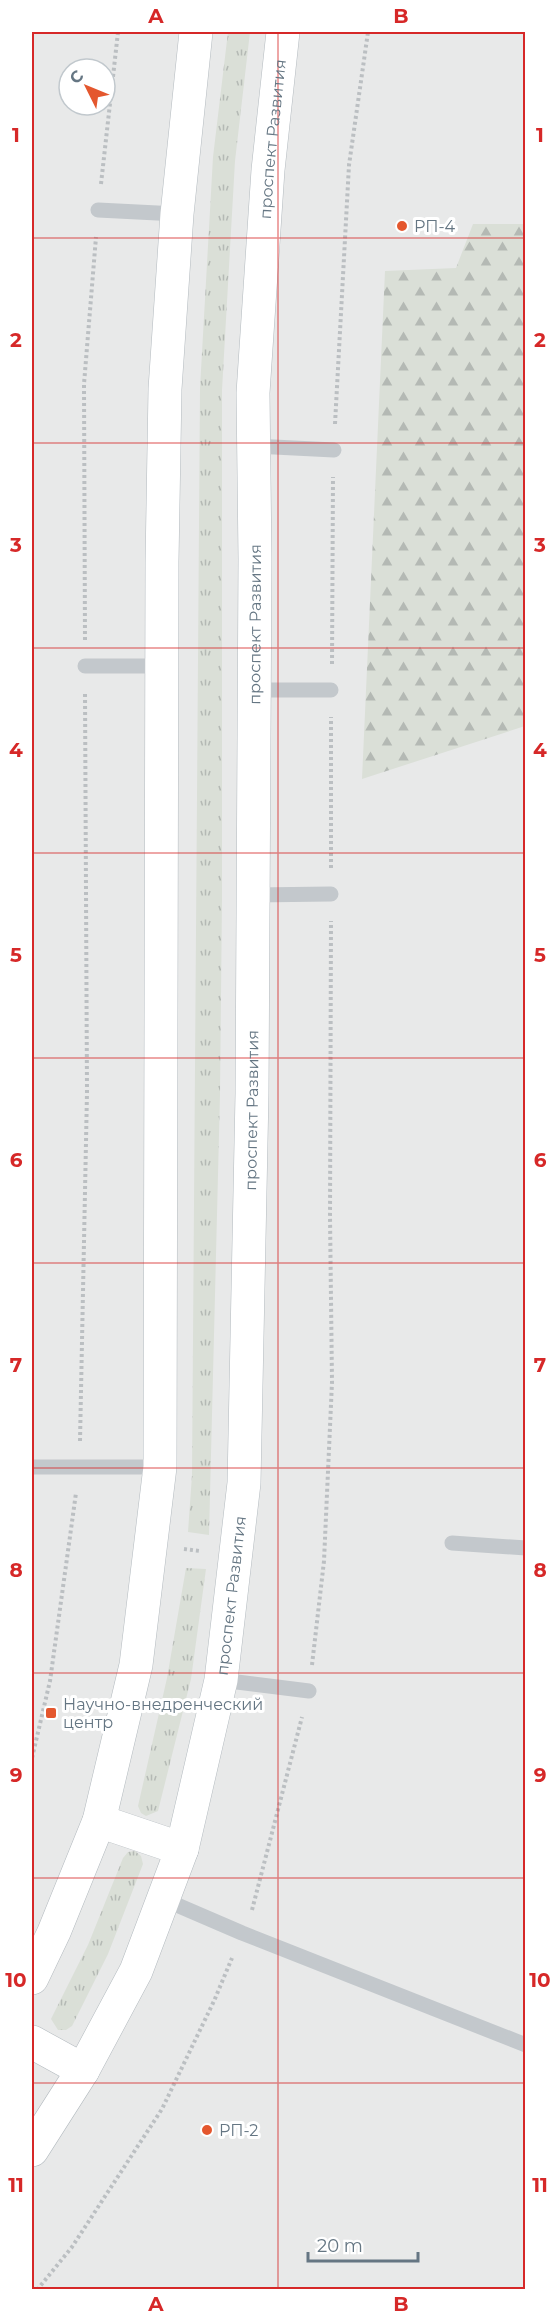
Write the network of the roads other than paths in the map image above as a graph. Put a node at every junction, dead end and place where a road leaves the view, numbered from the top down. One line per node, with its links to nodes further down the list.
1 (196, 32): 4 (street)
2 (283, 32): 5 (street, проспект Развития)
3 (98, 210): 4 (lane)
4 (177, 214): 8 (street)
5 (253, 446): 6 (lane); 9 (street, проспект Развития)
6 (334, 450)
7 (85, 666): 8 (lane)
8 (162, 666): 14 (street)
9 (254, 690): 10 (lane); 12 (street, проспект Развития)
10 (331, 690)
11 (331, 894): 12 (lane)
12 (253, 896): 17 (street, проспект Развития)
13 (32, 1467): 14 (lane)
14 (160, 1467): 19 (street)
15 (452, 1543): 16 (lane)
16 (525, 1548)
17 (222, 1680): 18 (lane); 20 (street, проспект Развития)
18 (309, 1691)
19 (99, 1821): 20 (street); 22 (street)
20 (182, 1849): 21 (street, проспект Развития)
21 (164, 1899): 24 (lane); 25 (street, проспект Развития)
22 (32, 1978)
23 (32, 2042): 25 (street)
24 (525, 2044)
25 (83, 2070): 26 (street, проспект Развития)
26 (32, 2150)

